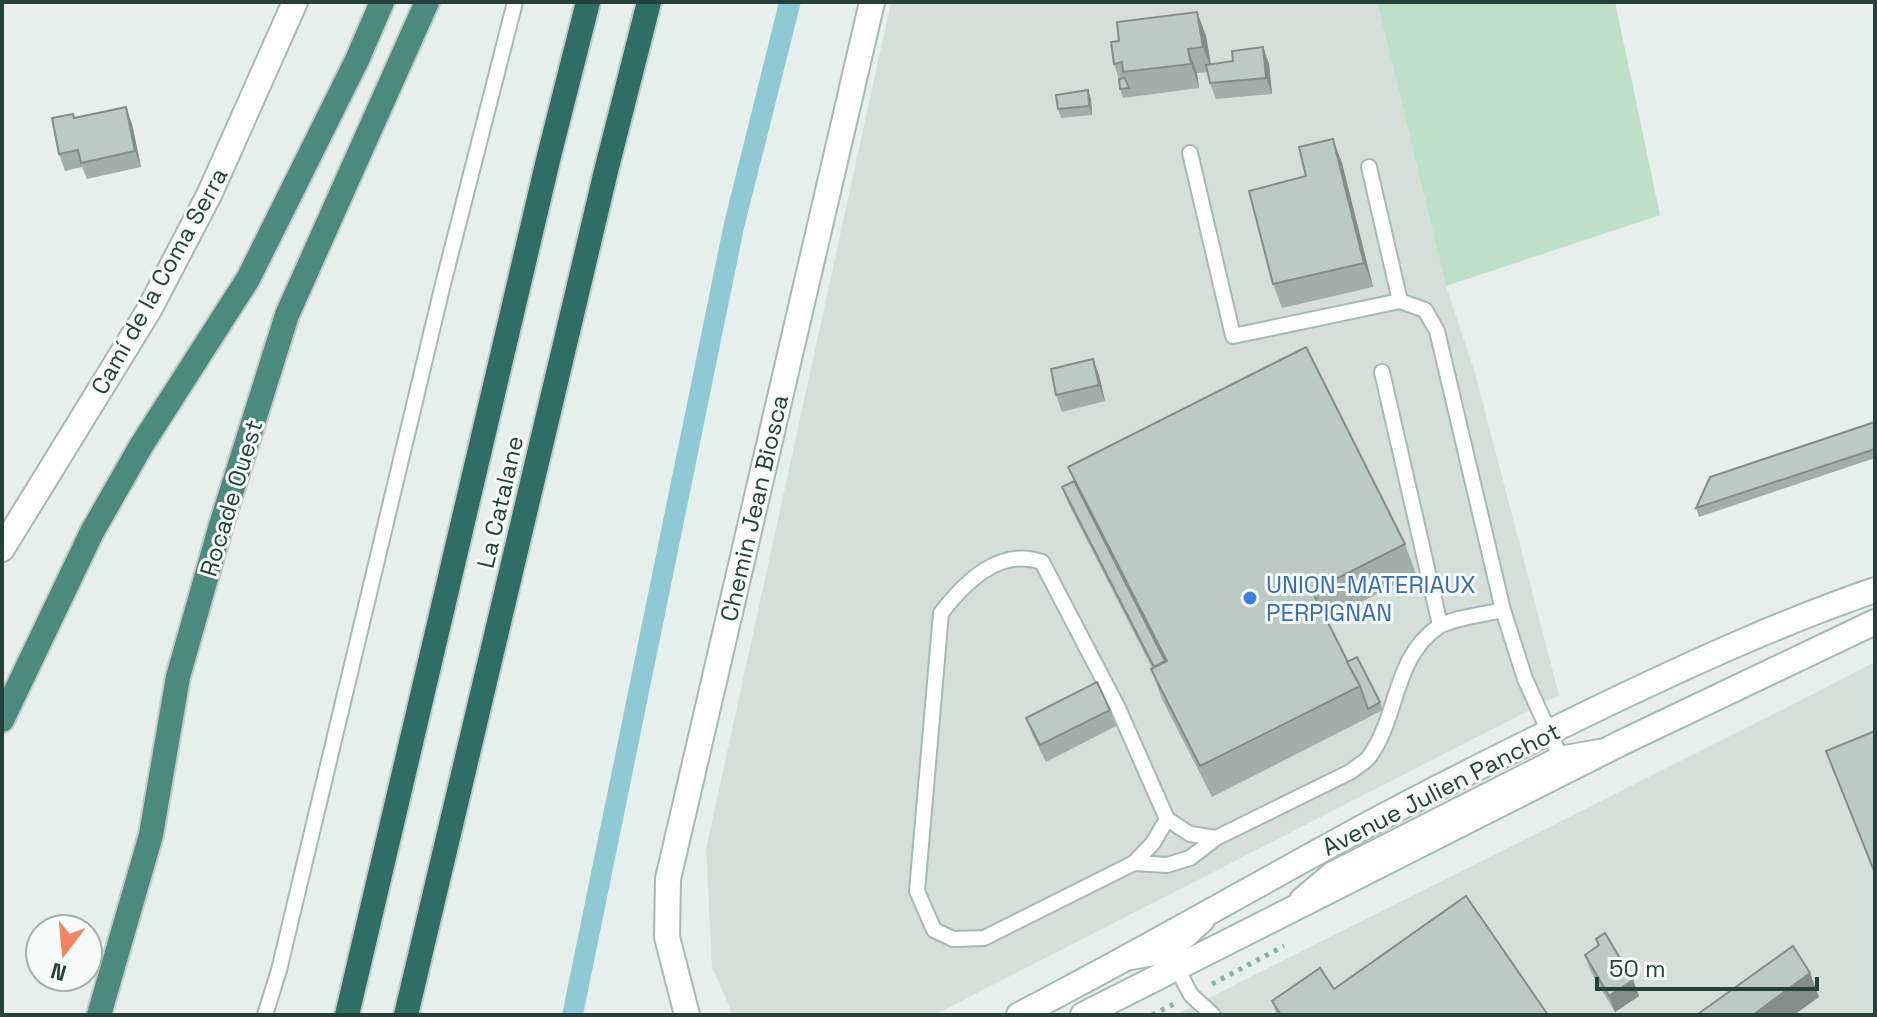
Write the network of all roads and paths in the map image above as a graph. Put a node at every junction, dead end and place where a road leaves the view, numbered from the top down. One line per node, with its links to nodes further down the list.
1 (295, 2): 12 (main road, Camí de la Coma Serra)
2 (382, 2): 17 (highway)
3 (427, 2): 27 (highway, Rocade Ouest)
4 (515, 2): 28 (lane)
5 (588, 2): 29 (highway, La Catalane)
6 (649, 2): 30 (highway, La Catalane)
7 (872, 2): 31 (main road, Chemin Jean Biosca)
8 (1190, 153): 10 (lane)
9 (1369, 167): 10 (lane)
10 (1400, 301): 14 (lane)
11 (1382, 372): 16 (lane)
12 (2, 549)
13 (1875, 590): 18 (main road, Avenue Julien Panchot)
14 (1503, 610): 16 (lane); 18 (lane)
15 (1875, 622): 19 (main road, Avenue Julien Panchot)
16 (1440, 625): 21 (lane)
17 (2, 720)
18 (1553, 743): 19 (lane); 23 (main road, Avenue Julien Panchot); 24 (lane)
19 (1621, 743): 24 (main road, Avenue Julien Panchot)
20 (1167, 819): 21 (lane); 22 (lane); 22 (lane)
21 (1216, 838): 22 (lane)
22 (1134, 863)
23 (1230, 902): 25 (lane); 26 (main road, Avenue Julien Panchot)
24 (1276, 916): 25 (main road, Avenue Julien Panchot)
25 (1173, 961): 26 (lane); 33 (main road, Avenue Julien Panchot); 34 (lane)
26 (1117, 965): 32 (main road, Avenue Julien Panchot)
27 (99, 1015)
28 (265, 1015)
29 (347, 1015)
30 (406, 1015)
31 (687, 1015)
32 (1019, 1015)
33 (1083, 1015)
34 (1213, 1015)

